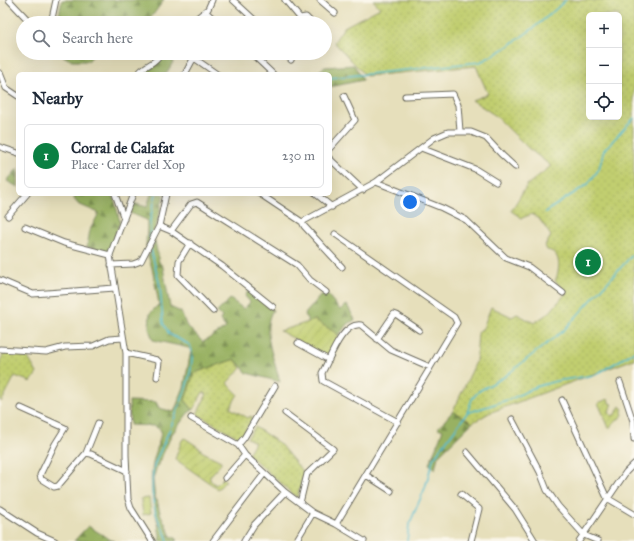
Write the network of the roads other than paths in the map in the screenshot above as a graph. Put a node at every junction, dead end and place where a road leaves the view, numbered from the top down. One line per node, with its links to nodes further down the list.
1 (9, 0): 9 (street)
2 (56, 0): 10 (street)
3 (212, 0): 7 (street)
4 (233, 0): 13 (street)
5 (285, 0): 14 (street)
6 (320, 0): 8 (street)
7 (205, 11): 11 (street); 12 (street)
8 (335, 13)
9 (24, 16)
10 (53, 16)
11 (199, 16)
12 (210, 16)
13 (250, 16)
14 (296, 16)
15 (157, 60): 19 (street)
16 (193, 60): 20 (street)
17 (197, 60): 21 (street)
18 (258, 60): 22 (street)
19 (140, 72)
20 (186, 72)
21 (213, 72)
22 (271, 72)
23 (0, 73): 24 (street)
24 (16, 95)
25 (344, 96): 28 (street)
26 (405, 96): 27 (street)
27 (460, 131): 29 (street); 33 (street)
28 (332, 146)
29 (421, 148): 34 (street); 35 (street)
30 (1, 149): 31 (street)
31 (16, 153)
32 (332, 161): 36 (street)
33 (515, 167)
34 (376, 182): 36 (street); 58 (street)
35 (496, 182)
36 (363, 190): 43 (street)
37 (25, 196): 44 (street)
38 (116, 196): 45 (street)
39 (132, 196): 45 (street)
40 (166, 196): 47 (street)
41 (263, 196): 46 (street)
42 (318, 196): 43 (street)
43 (332, 207): 46 (street)
44 (8, 216)
45 (124, 219): 52 (street)
46 (302, 222): 54 (street)
47 (159, 226): 49 (street); 53 (street)
48 (25, 227): 52 (street)
49 (170, 230): 51 (street); 57 (street)
50 (335, 234): 68 (street)
51 (190, 243): 59 (street); 60 (street)
52 (110, 255): 53 (street)
53 (111, 265): 56 (street)
54 (342, 267)
55 (0, 280): 56 (street)
56 (115, 288): 62 (street)
57 (326, 292)
58 (563, 293)
59 (273, 307)
60 (213, 311)
61 (419, 330): 63 (street)
62 (123, 338): 65 (street); 66 (street)
63 (377, 339): 67 (street); 68 (street)
64 (298, 343): 67 (street)
65 (0, 349)
66 (126, 353): 69 (street); 86 (street)
67 (329, 360): 77 (street)
68 (430, 367): 77 (street)
69 (157, 377)
70 (620, 382): 79 (street)
71 (275, 386): 80 (street)
72 (562, 400): 94 (street)
73 (21, 408): 82 (street)
74 (285, 413): 95 (street)
75 (191, 418): 80 (street)
76 (512, 420): 100 (street)
77 (398, 422): 89 (street)
78 (98, 423): 82 (street)
79 (634, 439)
80 (238, 445): 83 (street)
81 (467, 452): 110 (street)
82 (86, 453): 86 (street)
83 (245, 455): 88 (street); 90 (street)
84 (634, 463): 85 (street)
85 (628, 469): 87 (street); 94 (street)
86 (127, 471): 104 (street)
87 (634, 472)
88 (264, 474): 92 (street); 105 (street)
89 (366, 474): 91 (street); 99 (street)
90 (225, 478)
91 (391, 491)
92 (285, 492): 95 (street); 106 (street)
93 (461, 494): 109 (street)
94 (608, 500): 98 (street); 100 (street)
95 (300, 503): 97 (street)
96 (0, 509): 101 (street)
97 (313, 513): 99 (street); 107 (street)
98 (634, 514)
99 (336, 524): 108 (street)
100 (584, 535): 111 (street); 112 (street)
101 (45, 536): 102 (street); 103 (street)
102 (41, 541)
103 (55, 541)
104 (152, 541)
105 (213, 541)
106 (244, 541)
107 (296, 541)
108 (364, 541)
109 (471, 541)
110 (534, 541)
111 (579, 541)
112 (598, 541)

